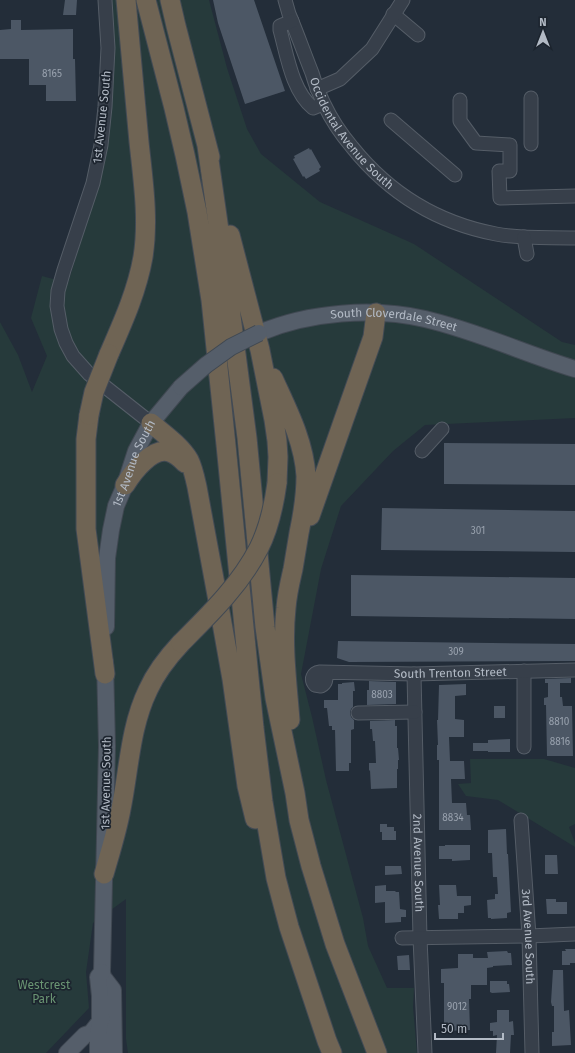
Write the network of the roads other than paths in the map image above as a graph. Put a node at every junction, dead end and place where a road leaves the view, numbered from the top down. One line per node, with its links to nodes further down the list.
1 (105, 0): 26 (street, 1st Avenue South)
2 (126, 0): 35 (highway, bridge)
3 (146, 0): 43 (highway)
4 (170, 0): 16 (highway)
5 (285, 0): 8 (street, Occidental Avenue South)
6 (403, 0): 7 (street)
7 (393, 14): 9 (street); 10 (street)
8 (292, 21): 10 (street, Occidental Avenue South); 13 (street)
9 (418, 35)
10 (318, 89): 13 (street, Occidental Avenue South)
11 (531, 98): 15 (street)
12 (460, 100): 18 (street)
13 (323, 104): 19 (street, Occidental Avenue South)
14 (391, 120): 17 (street)
15 (531, 144)
16 (207, 146): 23 (highway); 40 (highway)
17 (455, 175)
18 (575, 196)
19 (524, 237): 20 (street, Occidental Avenue South); 21 (street)
20 (575, 238)
21 (527, 254)
22 (376, 313): 23 (main road, South Cloverdale Street); 24 (main road, South Cloverdale Street); 31 (highway)
23 (260, 342): 24 (main road, South Cloverdale Street); 26 (main road, South Cloverdale Street, bridge); 31 (highway); 42 (highway, bridge)
24 (527, 353): 25 (main road, South Cloverdale Street)
25 (575, 369)
26 (151, 423): 29 (highway); 30 (main road, 1st Avenue South)
27 (442, 429): 28 (street)
28 (422, 451)
29 (192, 470): 30 (highway); 43 (highway)
30 (125, 485): 35 (main road, 1st Avenue South)
31 (293, 567): 40 (highway)
32 (575, 670): 33 (street, South Trenton Street)
33 (524, 671): 36 (street, South Trenton Street); 39 (street)
34 (326, 673): 36 (street, South Trenton Street)
35 (105, 674): 42 (main road, 1st Avenue South)
36 (414, 674): 37 (street, 2nd Avenue South)
37 (415, 712): 38 (street); 47 (street, 2nd Avenue South)
38 (358, 713)
39 (524, 747)
40 (296, 793): 56 (highway)
41 (521, 820): 45 (street, 3rd Avenue South)
42 (104, 874): 48 (main road, 1st Avenue South)
43 (276, 878): 55 (highway)
44 (575, 934): 45 (street)
45 (529, 936): 47 (street); 58 (street, 3rd Avenue South)
46 (402, 938): 47 (street)
47 (420, 938): 57 (street, 2nd Avenue South)
48 (100, 977): 49 (main road); 50 (main road); 50 (main road)
49 (113, 990): 50 (main road); 54 (main road)
50 (93, 1031): 51 (main road); 52 (main road); 53 (main road)
51 (67, 1053)
52 (98, 1053)
53 (106, 1053)
54 (114, 1053)
55 (332, 1053)
56 (377, 1053)
57 (425, 1053)
58 (532, 1053)

